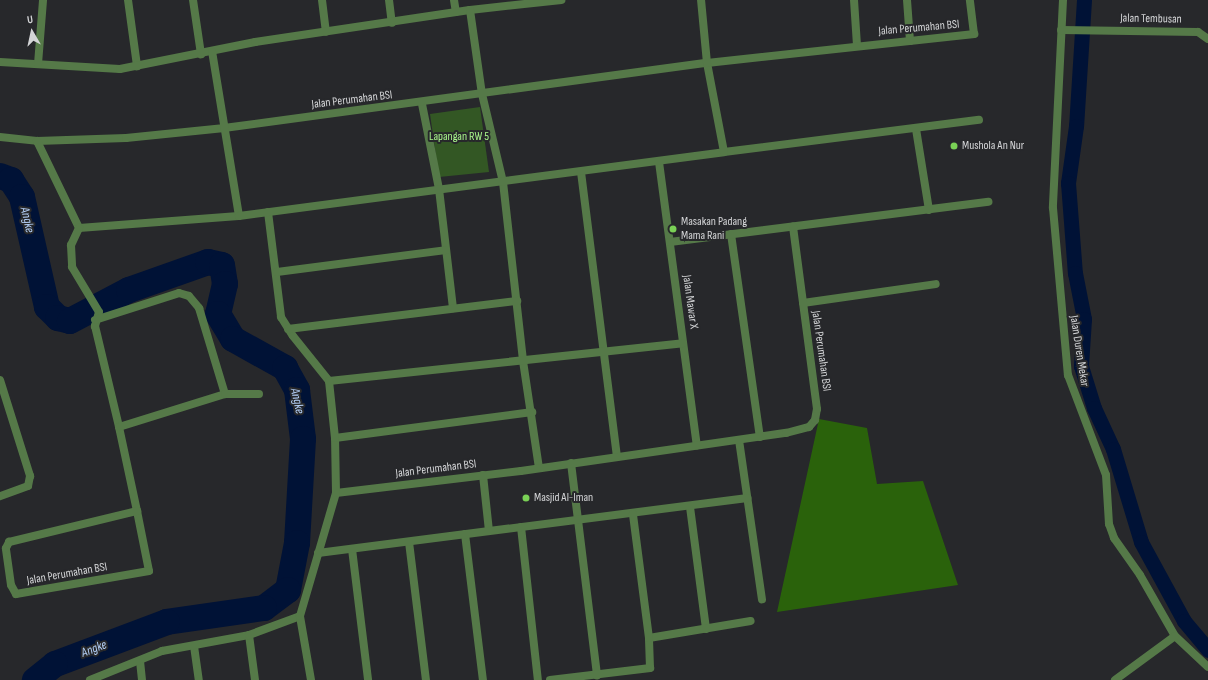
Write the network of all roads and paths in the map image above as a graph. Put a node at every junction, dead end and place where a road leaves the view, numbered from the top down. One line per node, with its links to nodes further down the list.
1 (43, 0): 26 (street)
2 (128, 0): 27 (street)
3 (193, 0): 23 (street)
4 (322, 0): 18 (street)
5 (389, 0): 16 (street)
6 (454, 0): 15 (street)
7 (562, 0): 13 (street)
8 (701, 0): 25 (street)
9 (854, 0): 21 (street)
10 (907, 0): 20 (street)
11 (970, 0): 20 (street, Jalan Perumahan BSI)
12 (1063, 0): 17 (street, Jalan Duren Mekar)
13 (523, 2): 14 (street)
14 (470, 10): 15 (street); 28 (street)
15 (456, 12): 16 (street)
16 (392, 23): 18 (street)
17 (1061, 30): 19 (street, Jalan Tembusan); 91 (street, Jalan Duren Mekar)
18 (326, 32): 22 (street)
19 (1208, 39)
20 (910, 41): 21 (street, Jalan Perumahan BSI)
21 (857, 45): 25 (street, Jalan Perumahan BSI)
22 (212, 52): 23 (street); 31 (street)
23 (201, 54): 27 (street)
24 (0, 62): 26 (street)
25 (707, 63): 28 (street, Jalan Perumahan BSI); 35 (street)
26 (38, 64): 27 (street)
27 (137, 66)
28 (482, 94): 29 (street, Jalan Perumahan BSI); 38 (street)
29 (422, 104): 31 (street, Jalan Perumahan BSI); 39 (street)
30 (979, 120): 32 (street)
31 (224, 128): 34 (street, Jalan Perumahan BSI); 43 (street)
32 (916, 129): 35 (street); 41 (street)
33 (0, 137): 34 (street, Jalan Perumahan BSI)
34 (37, 140): 45 (street)
35 (724, 152): 36 (street)
36 (659, 162): 37 (street); 47 (street, Jalan Mawar X)
37 (581, 172): 38 (street); 57 (street)
38 (503, 182): 39 (street); 51 (street)
39 (439, 189): 42 (street); 48 (street)
40 (988, 202): 41 (street)
41 (929, 210): 44 (street)
42 (268, 212): 43 (street); 49 (street)
43 (239, 216): 45 (street)
44 (793, 227): 46 (street); 52 (street, Jalan Perumahan BSI)
45 (79, 228): 54 (street)
46 (732, 234): 47 (street); 65 (street)
47 (670, 242): 56 (street, Jalan Mawar X)
48 (446, 250): 49 (street); 53 (street)
49 (277, 272): 55 (street)
50 (936, 284): 52 (street)
51 (517, 301): 53 (street); 58 (street)
52 (803, 303): 65 (street, Jalan Perumahan BSI)
53 (453, 308): 55 (street)
54 (94, 320): 61 (street); 64 (street, Jalan Perumahan BSI)
55 (288, 329): 60 (street)
56 (683, 343): 57 (street); 68 (street, Jalan Mawar X)
57 (605, 353): 58 (street); 69 (street)
58 (523, 361): 60 (street); 63 (street)
59 (0, 380): 74 (street)
60 (329, 381): 66 (street)
61 (225, 394): 62 (street); 64 (street)
62 (259, 394)
63 (532, 412): 66 (street); 71 (street)
64 (119, 427): 77 (street, Jalan Perumahan BSI)
65 (760, 437): 67 (street, Jalan Perumahan BSI)
66 (335, 438): 73 (street)
67 (739, 440): 68 (street, Jalan Perumahan BSI); 75 (street)
68 (697, 445): 69 (street, Jalan Perumahan BSI)
69 (617, 456): 70 (street, Jalan Perumahan BSI)
70 (571, 463): 71 (street, Jalan Perumahan BSI); 79 (street)
71 (539, 468): 72 (street, Jalan Perumahan BSI)
72 (483, 475): 73 (street, Jalan Perumahan BSI); 81 (street)
73 (336, 493): 85 (street)
74 (0, 496)
75 (747, 498): 76 (street); 86 (street)
76 (690, 507): 78 (street); 89 (street)
77 (137, 510): 77 (street, Jalan Perumahan BSI)
78 (633, 514): 79 (street); 92 (street)
79 (577, 521): 80 (street); 96 (street)
80 (521, 527): 81 (street); 105 (street)
81 (490, 531): 82 (street)
82 (465, 534): 83 (street); 104 (street)
83 (409, 542): 84 (street); 103 (street)
84 (352, 548): 85 (street); 102 (street)
85 (318, 552): 87 (street)
86 (762, 599)
87 (300, 616): 90 (street); 101 (street)
88 (751, 621): 89 (street)
89 (706, 629): 92 (street)
90 (249, 634): 93 (street); 100 (street)
91 (1175, 636): 95 (street, Jalan Duren Mekar); 107 (street)
92 (649, 638): 96 (street)
93 (194, 646): 94 (street); 99 (street)
94 (140, 661): 97 (street); 98 (street)
95 (1208, 666)
96 (597, 675): 106 (street)
97 (90, 680)
98 (142, 680)
99 (199, 680)
100 (255, 680)
101 (312, 680)
102 (368, 680)
103 (426, 680)
104 (483, 680)
105 (538, 680)
106 (550, 680)
107 (1115, 680)

